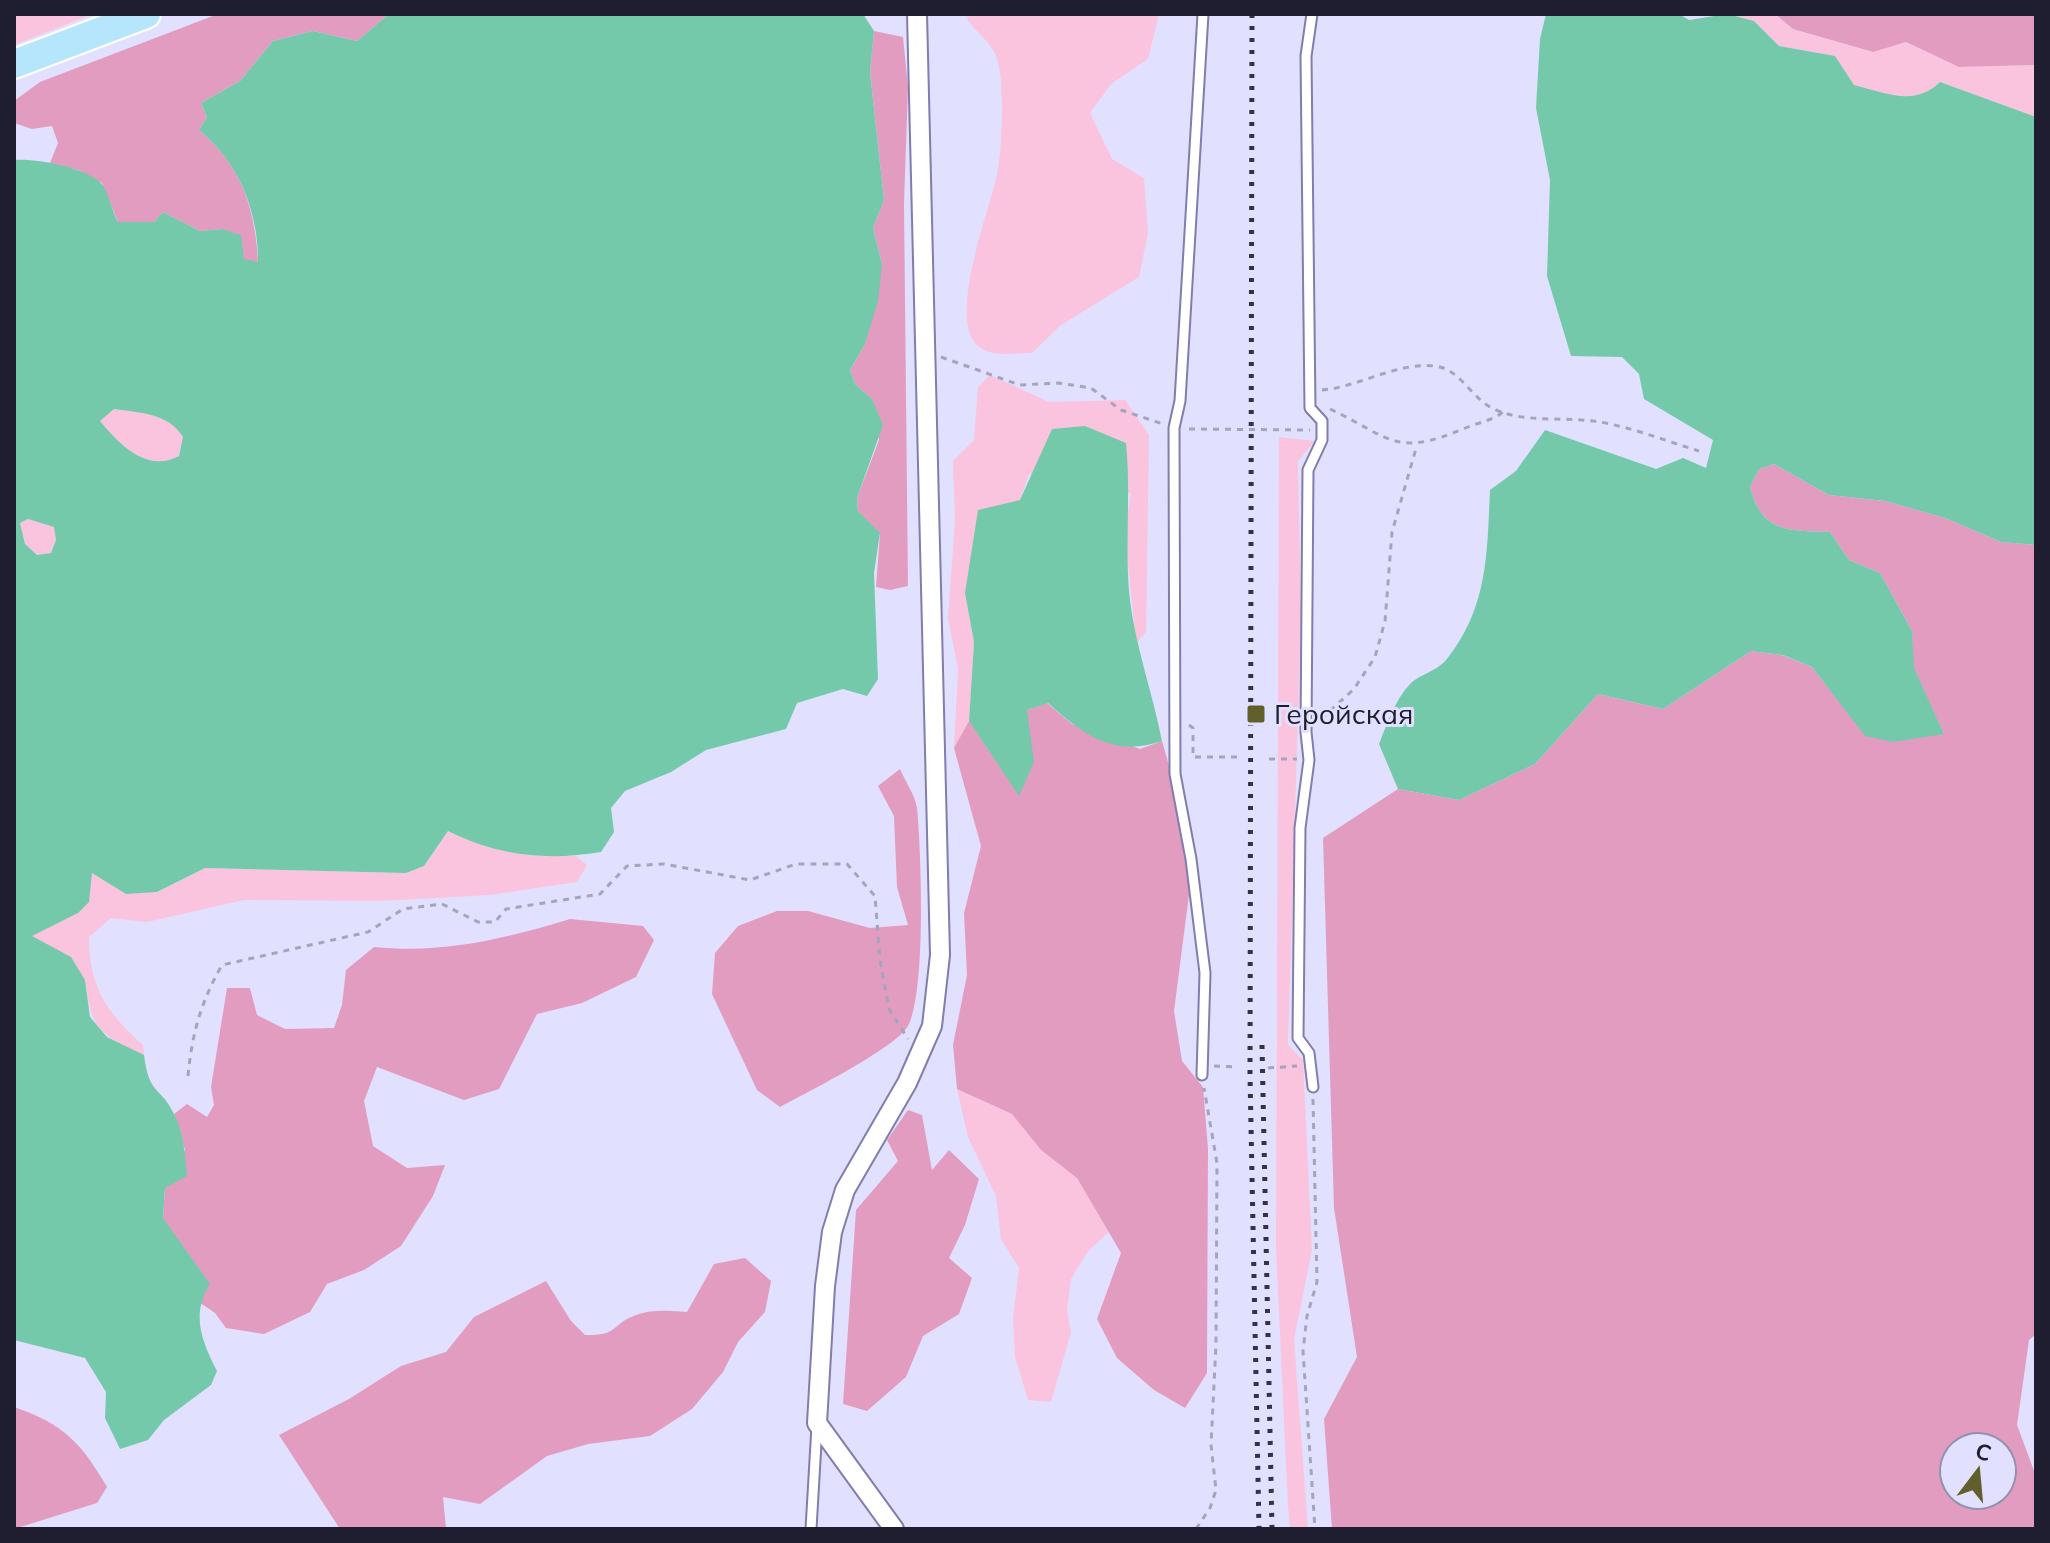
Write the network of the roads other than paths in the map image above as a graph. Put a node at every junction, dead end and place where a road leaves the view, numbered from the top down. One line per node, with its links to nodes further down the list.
1 (146, 14): 5 (main road)
2 (917, 14): 8 (street)
3 (1203, 14): 6 (lane)
4 (1312, 14): 7 (lane)
5 (14, 64)
6 (1202, 1075)
7 (1313, 1087)
8 (817, 1423): 9 (lane); 10 (street)
9 (811, 1529)
10 (894, 1529)

